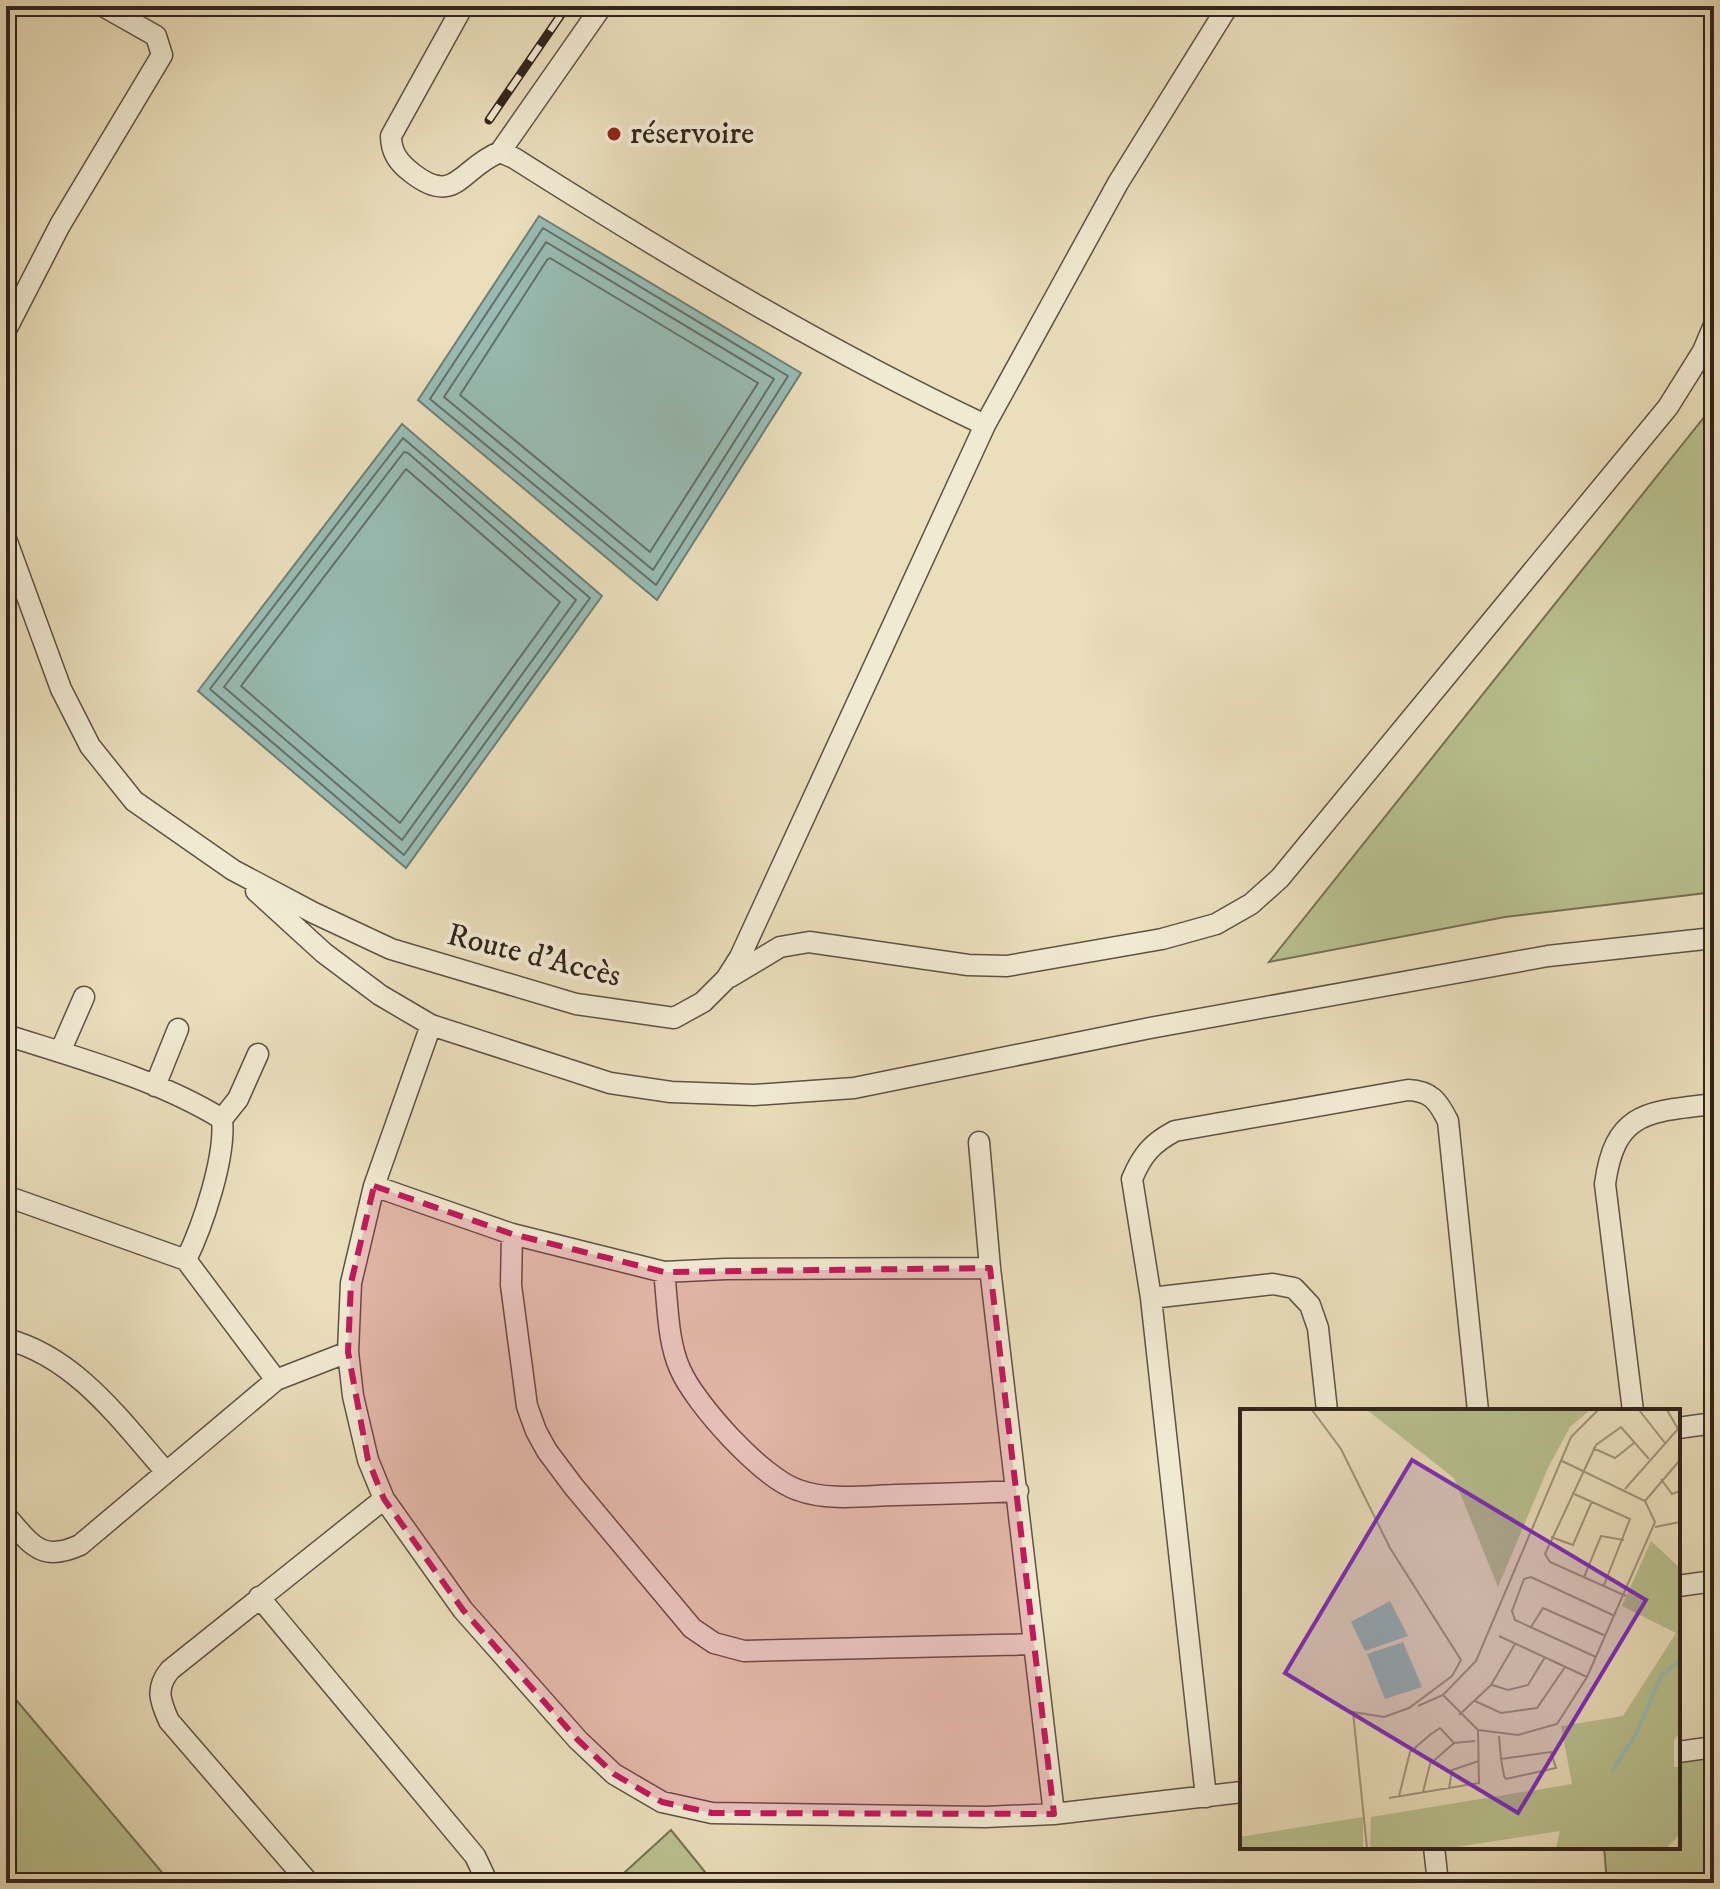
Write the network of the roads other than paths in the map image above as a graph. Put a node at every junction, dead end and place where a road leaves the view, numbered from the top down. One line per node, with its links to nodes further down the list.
1 (103, 6): 7 (street)
2 (463, 6): 5 (street)
3 (602, 6): 5 (street)
4 (1228, 6): 8 (street, Route d'Accès)
5 (500, 152): 8 (street)
6 (1714, 325): 12 (street)
7 (6, 330)
8 (985, 425): 12 (street, Route d'Accès)
9 (7, 546): 10 (street, Route d'Accès)
10 (233, 870): 12 (street, Route d'Accès); 14 (street)
11 (1714, 938): 14 (street)
12 (726, 979)
13 (84, 997): 17 (street)
14 (431, 1025): 23 (street)
15 (178, 1029): 19 (street)
16 (6, 1035): 17 (street)
17 (60, 1052): 19 (street)
18 (258, 1054): 21 (street)
19 (155, 1086): 21 (street)
20 (1714, 1104): 35 (street)
21 (222, 1119): 26 (street)
22 (979, 1142): 27 (street)
23 (374, 1186): 25 (street); 31 (street)
24 (6, 1196): 26 (street)
25 (512, 1234): 28 (street); 45 (street)
26 (186, 1260): 32 (street)
27 (990, 1268): 28 (street); 39 (street)
28 (664, 1272): 39 (street)
29 (1151, 1298): 33 (street); 34 (street); 49 (street)
30 (6, 1339): 38 (street)
31 (348, 1352): 32 (street); 40 (street)
32 (276, 1380): 38 (street)
33 (1327, 1409)
34 (1478, 1409)
35 (1633, 1409)
36 (1714, 1423): 37 (street)
37 (1680, 1428)
38 (166, 1472): 41 (street)
39 (1018, 1491): 45 (street)
40 (384, 1499): 44 (street); 50 (street)
41 (6, 1516)
42 (1714, 1581): 43 (street)
43 (1680, 1586)
44 (259, 1597): 52 (street); 53 (street)
45 (1034, 1644): 50 (street)
46 (1714, 1747): 47 (street)
47 (1680, 1752)
48 (1240, 1792): 49 (street)
49 (1206, 1797): 50 (street)
50 (1054, 1814)
51 (1434, 1849): 54 (street)
52 (309, 1883)
53 (480, 1883)
54 (1438, 1883)

